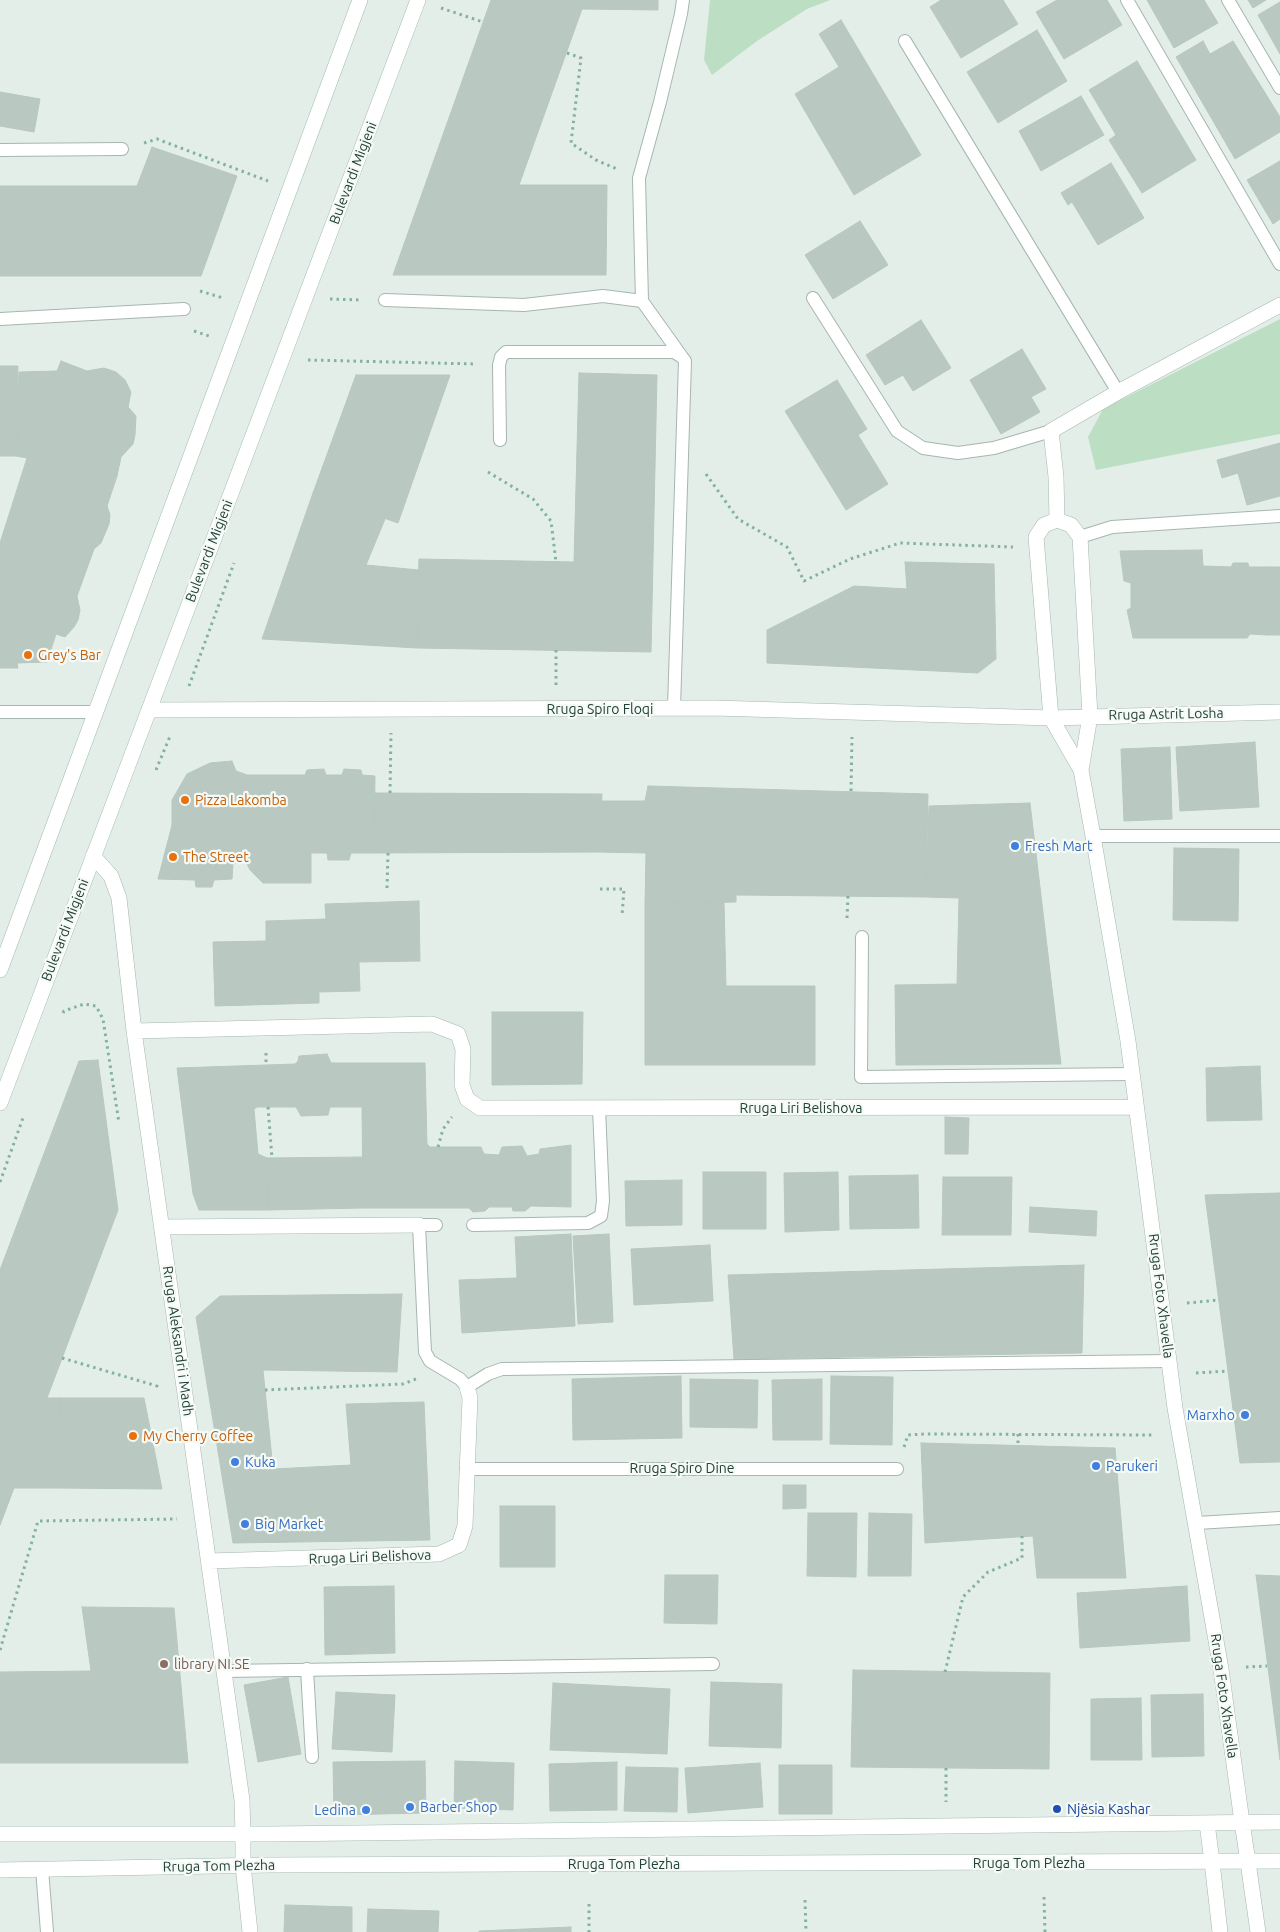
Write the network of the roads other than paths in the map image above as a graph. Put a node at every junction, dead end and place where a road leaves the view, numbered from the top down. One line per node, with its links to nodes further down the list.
1 (360, 0): 27 (street)
2 (418, 0): 25 (street, Bulevardi Migjeni)
3 (683, 0): 13 (lane)
4 (1128, 0): 10 (lane)
5 (1228, 0): 7 (lane)
6 (905, 41): 18 (lane)
7 (1280, 88)
8 (122, 149): 9 (lane)
9 (0, 150)
10 (1280, 264)
11 (813, 298): 19 (lane)
12 (385, 300): 13 (lane)
13 (642, 301): 17 (lane)
14 (1280, 305): 18 (street)
15 (184, 309): 16 (lane)
16 (0, 319)
17 (682, 357): 20 (lane); 24 (lane)
18 (1118, 392): 19 (street)
19 (1051, 431): 22 (street)
20 (500, 440)
21 (1280, 516): 23 (lane)
22 (1058, 520): 23 (street); 30 (street)
23 (1080, 537): 29 (street)
24 (674, 708): 25 (street, Rruga Spiro Floqi); 30 (street, Rruga Spiro Floqi)
25 (149, 710): 34 (street, Bulevardi Migjeni)
26 (0, 712): 27 (lane)
27 (96, 712): 36 (street)
28 (1280, 712): 29 (street, Rruga Astrit Losha)
29 (1090, 716): 30 (street, Rruga Astrit Losha); 31 (street)
30 (1051, 718): 31 (street)
31 (1080, 770): 32 (street, Rruga Foto Xhavella)
32 (1093, 836): 33 (lane); 38 (street, Rruga Foto Xhavella)
33 (1280, 836)
34 (93, 856): 37 (street, Rruga Aleksandri i Madh); 39 (street, Bulevardi Migjeni)
35 (862, 938): 38 (lane)
36 (0, 970)
37 (134, 1031): 41 (street, Rruga Liri Belishova); 45 (street, Rruga Aleksandri i Madh)
38 (1132, 1074): 40 (street, Rruga Foto Xhavella)
39 (0, 1103)
40 (1136, 1106): 41 (street, Rruga Liri Belishova); 46 (street, Rruga Foto Xhavella)
41 (599, 1108): 42 (lane)
42 (473, 1224)
43 (419, 1225): 44 (lane); 45 (street); 47 (lane)
44 (436, 1225)
45 (162, 1227): 52 (street, Rruga Aleksandri i Madh)
46 (1169, 1361): 47 (lane); 51 (street, Rruga Foto Xhavella)
47 (467, 1386): 48 (street, Rruga Liri Belishova)
48 (466, 1469): 49 (lane, Rruga Spiro Dine); 52 (street, Rruga Liri Belishova)
49 (897, 1469)
50 (1280, 1518): 51 (lane)
51 (1197, 1523): 57 (street, Rruga Foto Xhavella)
52 (209, 1562): 55 (street, Rruga Aleksandri i Madh)
53 (713, 1664): 54 (lane)
54 (307, 1669): 55 (lane); 56 (lane)
55 (224, 1670): 61 (street, Rruga Aleksandri i Madh)
56 (312, 1757)
57 (1242, 1822): 58 (street); 59 (street); 64 (street, Rruga Foto Xhavella)
58 (1280, 1822)
59 (1207, 1823): 61 (street); 63 (street)
60 (0, 1834): 61 (street)
61 (243, 1834): 65 (street, Rruga Aleksandri i Madh)
62 (1280, 1861): 64 (street, Rruga Tom Plezha)
63 (1212, 1862): 64 (street, Rruga Tom Plezha); 65 (street, Rruga Tom Plezha); 70 (street)
64 (1248, 1862): 71 (street, Rruga Foto Xhavella)
65 (243, 1865): 66 (street, Rruga Tom Plezha); 69 (street)
66 (42, 1869): 67 (street, Rruga Tom Plezha); 68 (lane)
67 (0, 1870)
68 (47, 1932)
69 (250, 1932)
70 (1220, 1932)
71 (1258, 1932)

